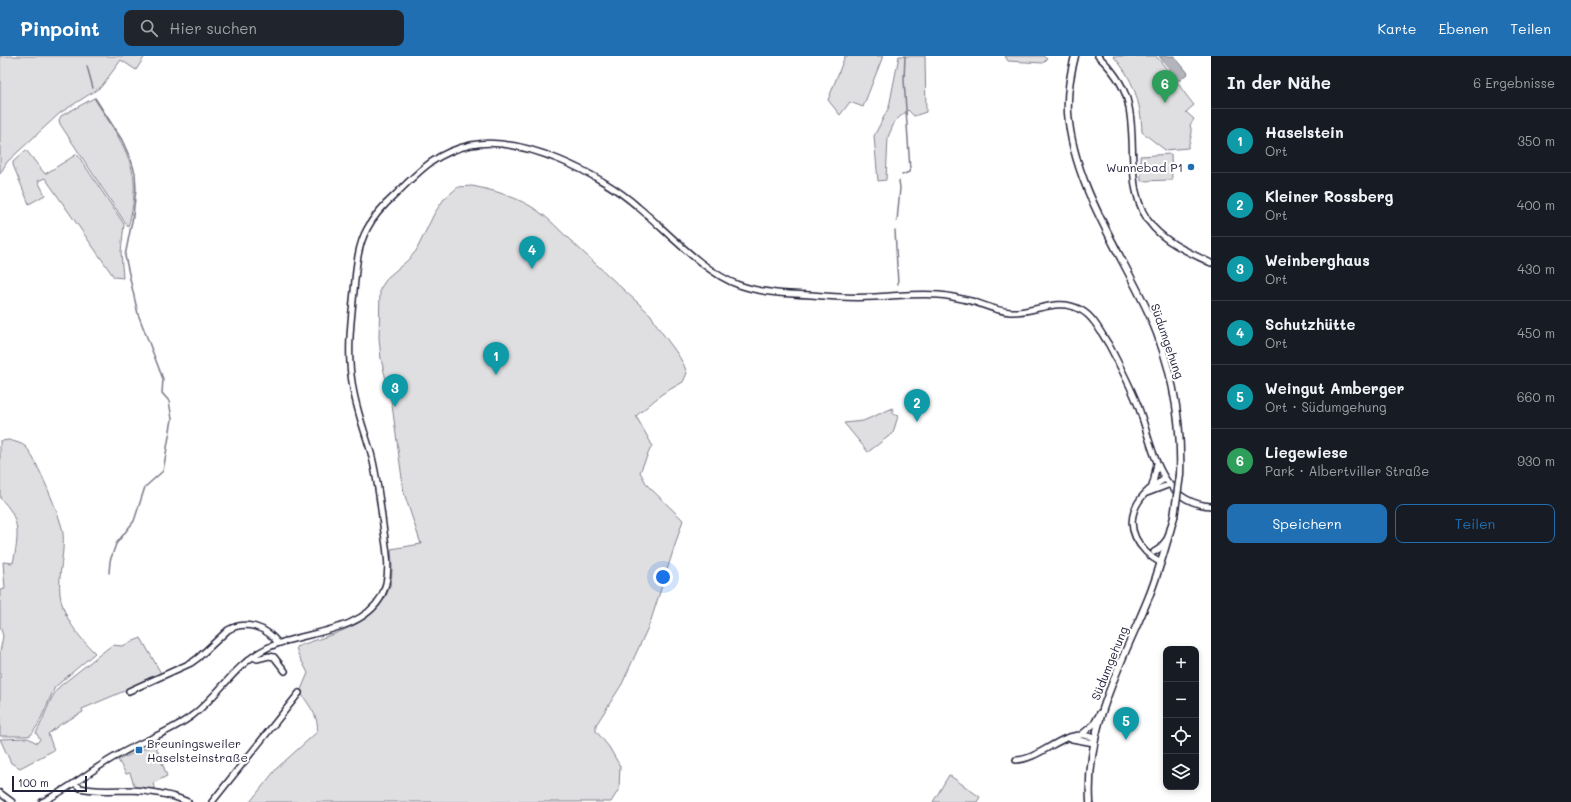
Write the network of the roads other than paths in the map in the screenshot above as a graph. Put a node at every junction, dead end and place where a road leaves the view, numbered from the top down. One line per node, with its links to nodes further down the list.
1 (1074, 56): 10 (main road, Südumgehung, bridge)
2 (1098, 56): 3 (street)
3 (1211, 264)
4 (1157, 462): 5 (street); 7 (street); 15 (street)
5 (1165, 479): 6 (street); 7 (street)
6 (1168, 485): 8 (street); 9 (street)
7 (1152, 486): 8 (street)
8 (1147, 493): 11 (street)
9 (1211, 506)
10 (1168, 539): 12 (street); 13 (main road, Südumgehung)
11 (1146, 552): 12 (street); 14 (street)
12 (1154, 552): 13 (street)
13 (1164, 556): 14 (main road, Südumgehung)
14 (1161, 563): 20 (main road, Südumgehung)
15 (278, 643): 16 (street); 18 (street)
16 (252, 657): 17 (street); 25 (street)
17 (285, 671)
18 (129, 691)
19 (299, 693): 30 (street)
20 (1102, 711): 21 (street); 23 (main road, Südumgehung)
21 (1081, 735): 22 (street); 23 (street)
22 (1069, 738): 23 (street); 24 (street)
23 (1095, 740): 31 (main road, Südumgehung)
24 (1016, 760)
25 (75, 783): 28 (street); 29 (street)
26 (0, 793): 27 (street)
27 (12, 802)
28 (42, 802)
29 (188, 802)
30 (212, 802)
31 (1090, 802)

